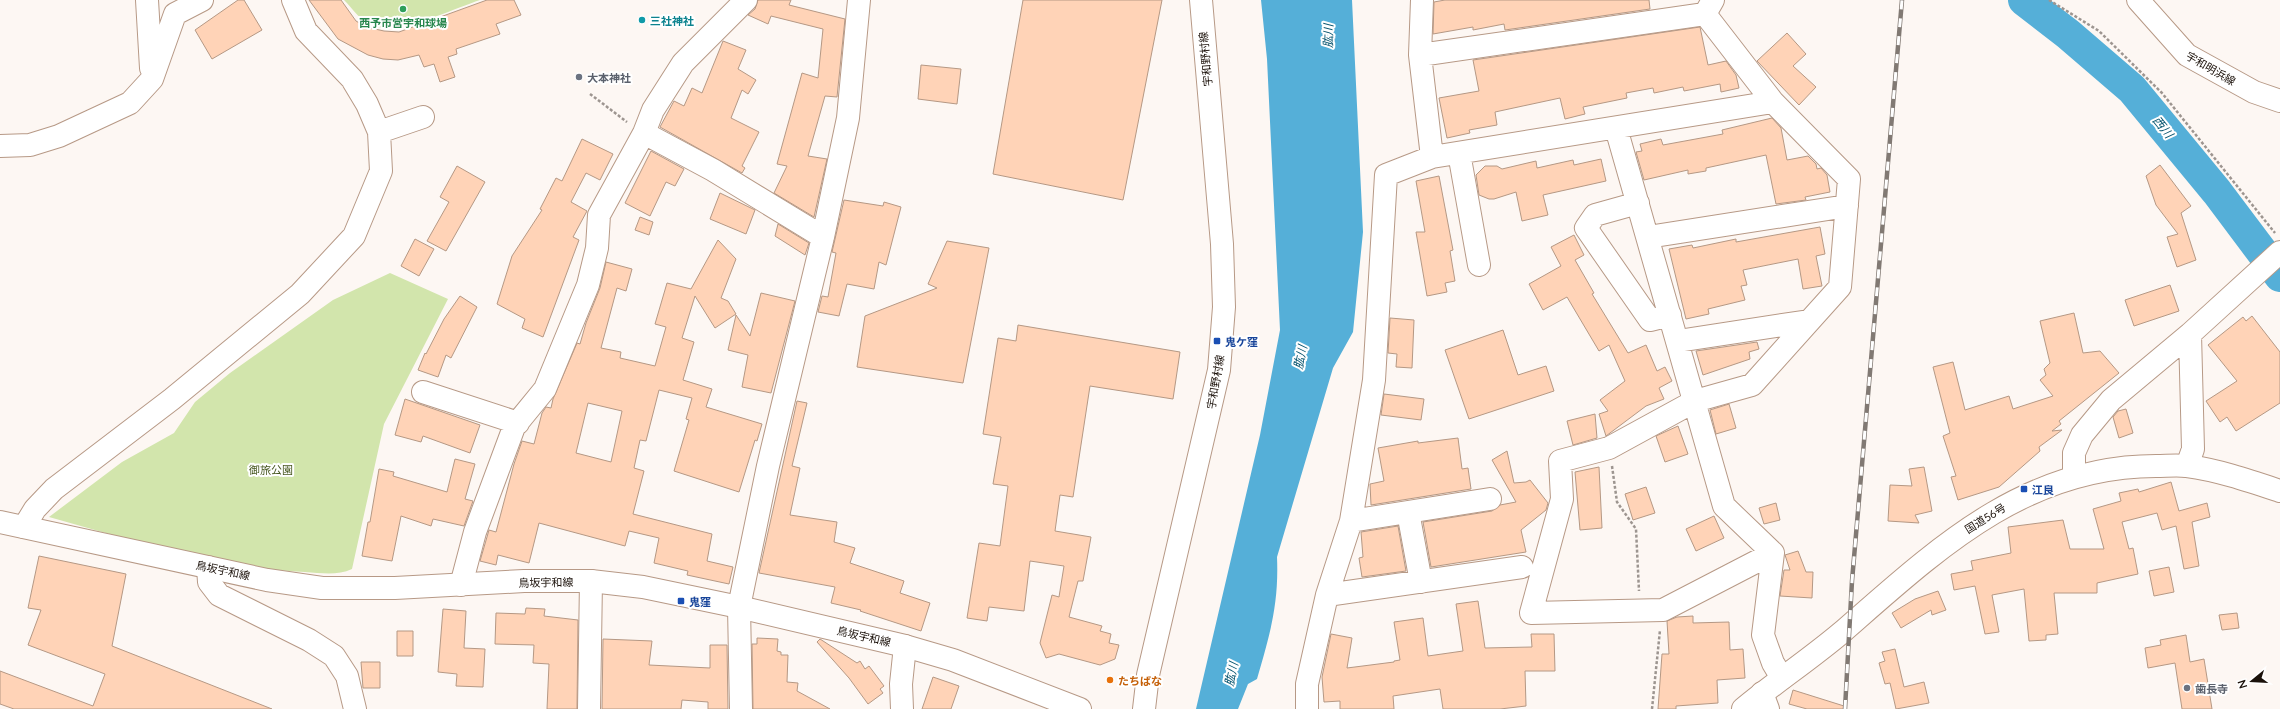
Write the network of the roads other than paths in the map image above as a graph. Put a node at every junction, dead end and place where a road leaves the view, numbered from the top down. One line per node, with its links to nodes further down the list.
1 (147, 0): 11 (main road)
2 (202, 0): 11 (main road)
3 (293, 0): 17 (main road)
4 (746, 0): 16 (main road)
5 (859, 0): 23 (main road)
6 (1201, 0): 58 (main road, 宇和野村線)
7 (1422, 0): 10 (main road)
8 (2138, 0): 12 (main road, 宇和明浜線)
9 (1709, 7): 10 (main road); 13 (main road)
10 (1420, 55): 20 (main road)
11 (152, 79): 18 (main road)
12 (2280, 101)
13 (1773, 102): 15 (main road); 22 (main road)
14 (423, 117): 17 (main road)
15 (1616, 128): 19 (main road); 21 (main road)
16 (636, 129): 23 (main road); 33 (main road)
17 (379, 132): 41 (main road)
18 (0, 146)
19 (1459, 153): 20 (main road); 26 (main road)
20 (1432, 157): 39 (main road)
21 (1638, 203): 24 (main road); 27 (main road)
22 (1847, 206): 24 (main road); 28 (main road)
23 (823, 237): 49 (main road)
24 (1648, 237): 27 (main road)
25 (2280, 252): 29 (main road)
26 (1479, 265)
27 (1670, 315): 30 (main road)
28 (1809, 321): 30 (main road); 32 (main road)
29 (2190, 334): 34 (main road); 35 (main road)
30 (1678, 341): 32 (main road)
31 (423, 392): 33 (main road)
32 (1695, 401): 42 (main road); 42 (main road)
33 (518, 423): 47 (main road)
34 (2187, 466): 35 (main road, 国道56号); 36 (main road, 国道56号)
35 (2074, 476): 51 (main road, 国道56号)
36 (2280, 491)
37 (1490, 499): 38 (main road)
38 (1408, 512): 39 (main road); 46 (main road)
39 (1351, 521): 48 (main road)
40 (0, 522): 41 (main road, 鳥坂宇和線)
41 (24, 527): 43 (main road, 鳥坂宇和線)
42 (1773, 553): 51 (main road)
43 (208, 567): 47 (main road, 鳥坂宇和線); 53 (main road)
44 (1522, 567): 46 (main road)
45 (591, 581): 47 (main road, 鳥坂宇和線); 49 (main road, 鳥坂宇和線); 54 (main road)
46 (1421, 582): 48 (main road)
47 (461, 585)
48 (1327, 595): 59 (main road)
49 (739, 607): 50 (main road, 鳥坂宇和線); 55 (main road)
50 (905, 646): 56 (main road); 57 (main road, 鳥坂宇和線)
51 (1782, 678): 52 (main road, 国道56号)
52 (1765, 701): 60 (main road, 国道56号)
53 (354, 709)
54 (589, 709)
55 (741, 709)
56 (902, 709)
57 (1080, 709)
58 (1144, 709)
59 (1307, 709)
60 (1742, 709)

